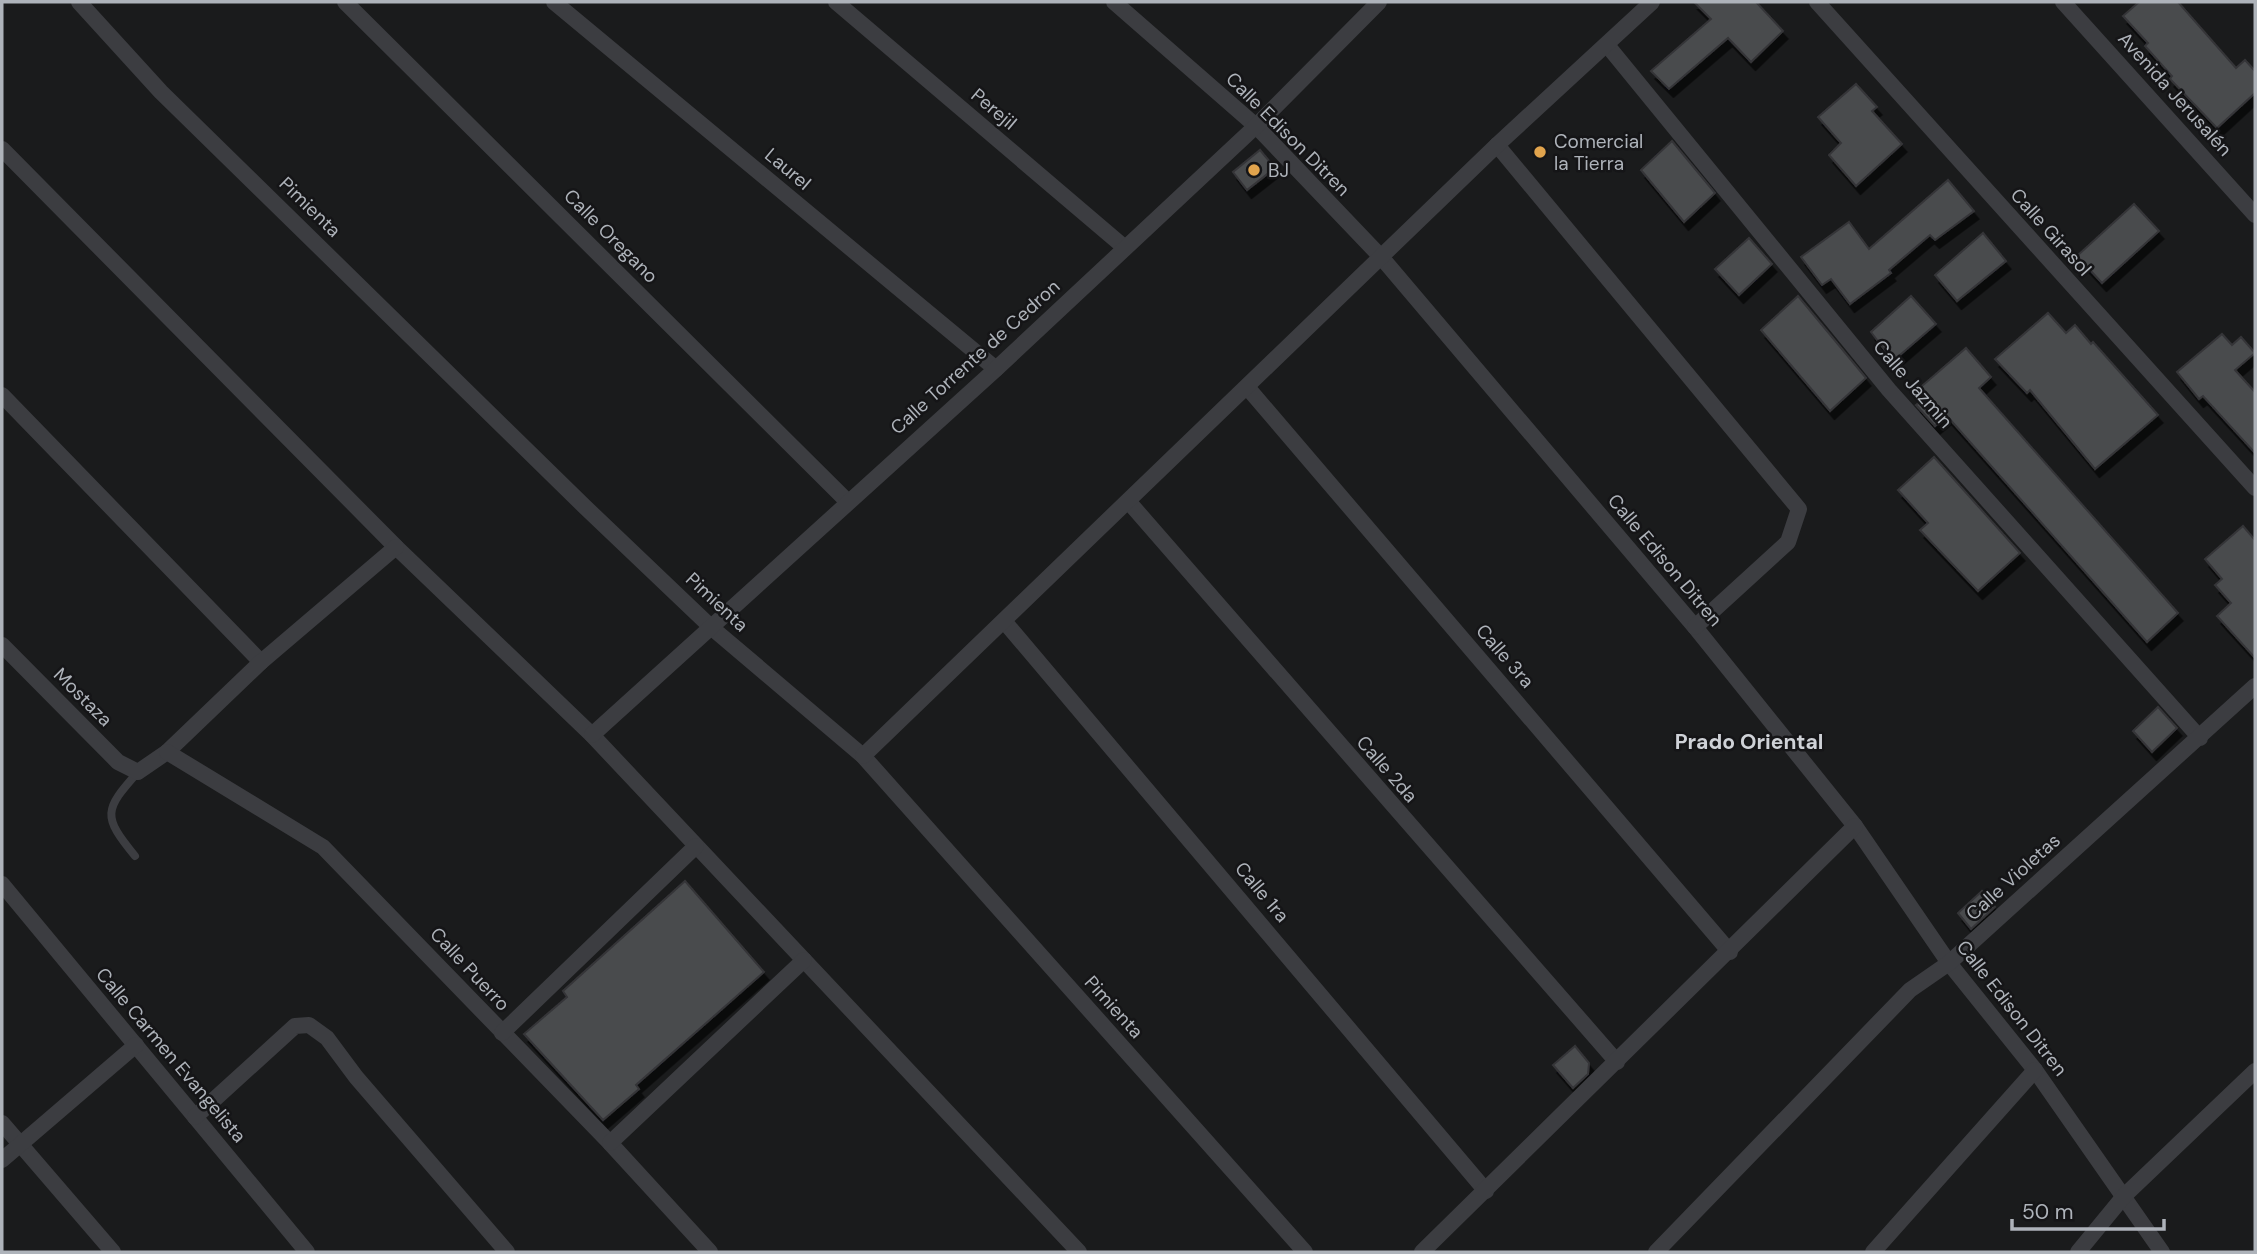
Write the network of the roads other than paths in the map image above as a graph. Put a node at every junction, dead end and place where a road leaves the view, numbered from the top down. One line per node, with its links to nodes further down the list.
1 (79, 2): 26 (street, Pimienta)
2 (345, 2): 21 (street, Calle Oregano)
3 (554, 2): 17 (street, Laurel)
4 (836, 2): 15 (street, Perejil)
5 (1114, 2): 11 (street, Calle Edison Ditren)
6 (1379, 2): 11 (street, Calle Torrente de Cedron)
7 (1652, 2): 10 (street)
8 (1817, 2): 20 (street, Calle Girasol)
9 (2063, 2): 14 (street, Avenida Jerusalén)
10 (1607, 45): 12 (street); 31 (street, Calle Jazmin)
11 (1256, 127): 15 (street, Calle Torrente de Cedron); 16 (street, Calle Edison Ditren)
12 (1497, 145): 16 (street); 25 (street)
13 (2, 149): 23 (street)
14 (2255, 215)
15 (1124, 247): 17 (street, Calle Torrente de Cedron)
16 (1382, 258): 18 (street); 25 (street, Calle Edison Ditren)
17 (996, 369): 21 (street, Calle Torrente de Cedron)
18 (1247, 387): 22 (street); 39 (street, Calle 3ra)
19 (2, 395): 28 (street)
20 (2254, 484)
21 (848, 501): 26 (street, Calle Torrente de Cedron)
22 (1128, 501): 24 (street); 44 (street, Calle 2da)
23 (396, 547): 28 (street); 30 (street)
24 (1004, 621): 33 (street); 52 (street, Calle 1ra)
25 (1695, 627): 35 (street, Calle Edison Ditren)
26 (712, 628): 30 (street, Calle Torrente de Cedron); 33 (street, Pimienta)
27 (2, 645): 34 (street, Mostaza)
28 (261, 662): 32 (street)
29 (2255, 686): 31 (street, Calle Violetas)
30 (592, 735): 36 (street)
31 (2200, 738): 41 (street, Calle Violetas)
32 (167, 752): 34 (street); 42 (street, Calle Puerro)
33 (863, 756): 59 (street, Pimienta)
34 (138, 772): 37 (lane)
35 (1855, 826): 39 (street); 41 (street, Calle Edison Ditren)
36 (696, 846): 40 (street); 42 (street)
37 (135, 856)
38 (2, 884): 43 (street, Calle Carmen Evangelista)
39 (1730, 952): 44 (street)
40 (804, 960): 49 (street); 58 (street)
41 (1949, 963): 45 (street, Calle Edison Ditren); 61 (street, Calle Violetas)
42 (502, 1033): 49 (street, Calle Puerro)
43 (136, 1045): 47 (street, Calle Carmen Evangelista); 50 (street)
44 (1617, 1062): 52 (street)
45 (2035, 1070): 53 (street, Calle Edison Ditren); 62 (street)
46 (2255, 1071): 53 (street)
47 (195, 1117): 55 (street, Calle Carmen Evangelista); 56 (street)
48 (2, 1123): 50 (street)
49 (610, 1143): 57 (street, Calle Puerro)
50 (20, 1144): 51 (street); 54 (street)
51 (2, 1160)
52 (1486, 1191): 60 (street)
53 (2124, 1196): 63 (street); 64 (street, Calle Edison Ditren)
54 (113, 1252)
55 (307, 1252)
56 (507, 1252)
57 (710, 1252)
58 (1079, 1252)
59 (1305, 1252)
60 (1422, 1252)
61 (1656, 1252)
62 (1873, 1252)
63 (2078, 1252)
64 (2162, 1252)

